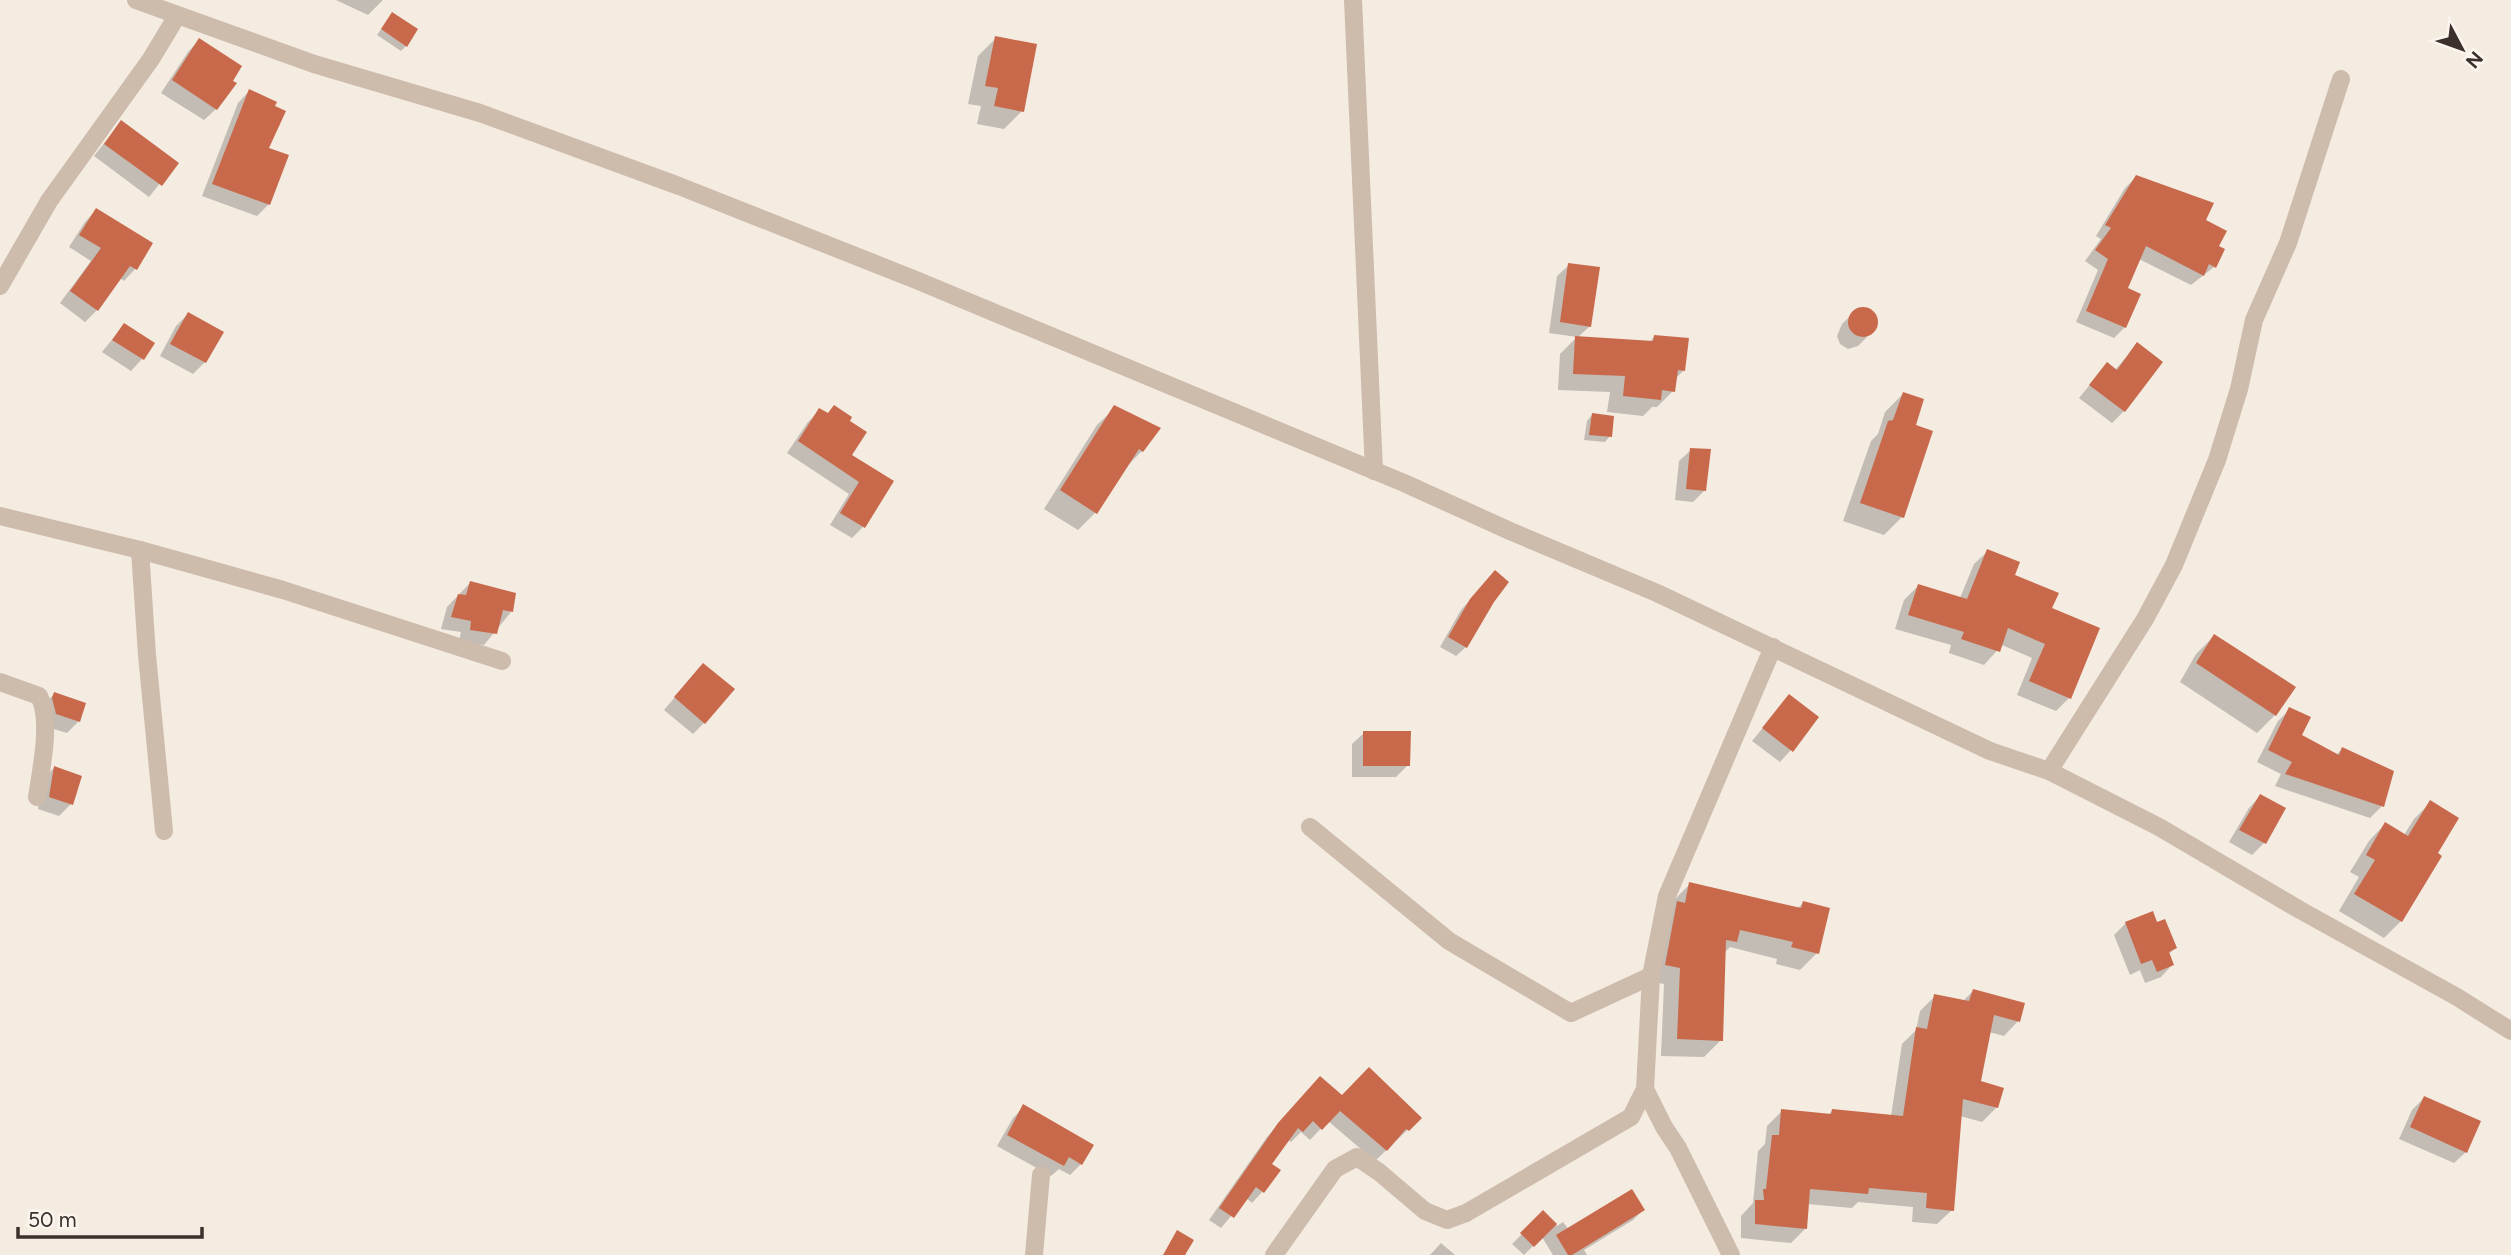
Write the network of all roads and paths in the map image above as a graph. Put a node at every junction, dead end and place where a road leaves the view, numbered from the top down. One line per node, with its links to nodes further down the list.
1 (136, 0): 3 (street)
2 (1353, 0): 6 (street)
3 (177, 16): 5 (street); 6 (street)
4 (2341, 79): 12 (street)
5 (0, 286)
6 (1374, 471): 9 (street)
7 (0, 516): 8 (street)
8 (140, 550): 10 (street); 15 (street)
9 (1773, 647): 12 (street); 16 (street)
10 (502, 661)
11 (0, 682): 13 (street)
12 (2049, 771): 17 (street)
13 (37, 797)
14 (1310, 827): 16 (street)
15 (164, 831)
16 (1651, 976): 18 (street)
17 (2511, 1031)
18 (1645, 1089): 21 (street); 22 (street)
19 (1041, 1175): 20 (street)
20 (1034, 1255)
21 (1274, 1255)
22 (1731, 1255)

